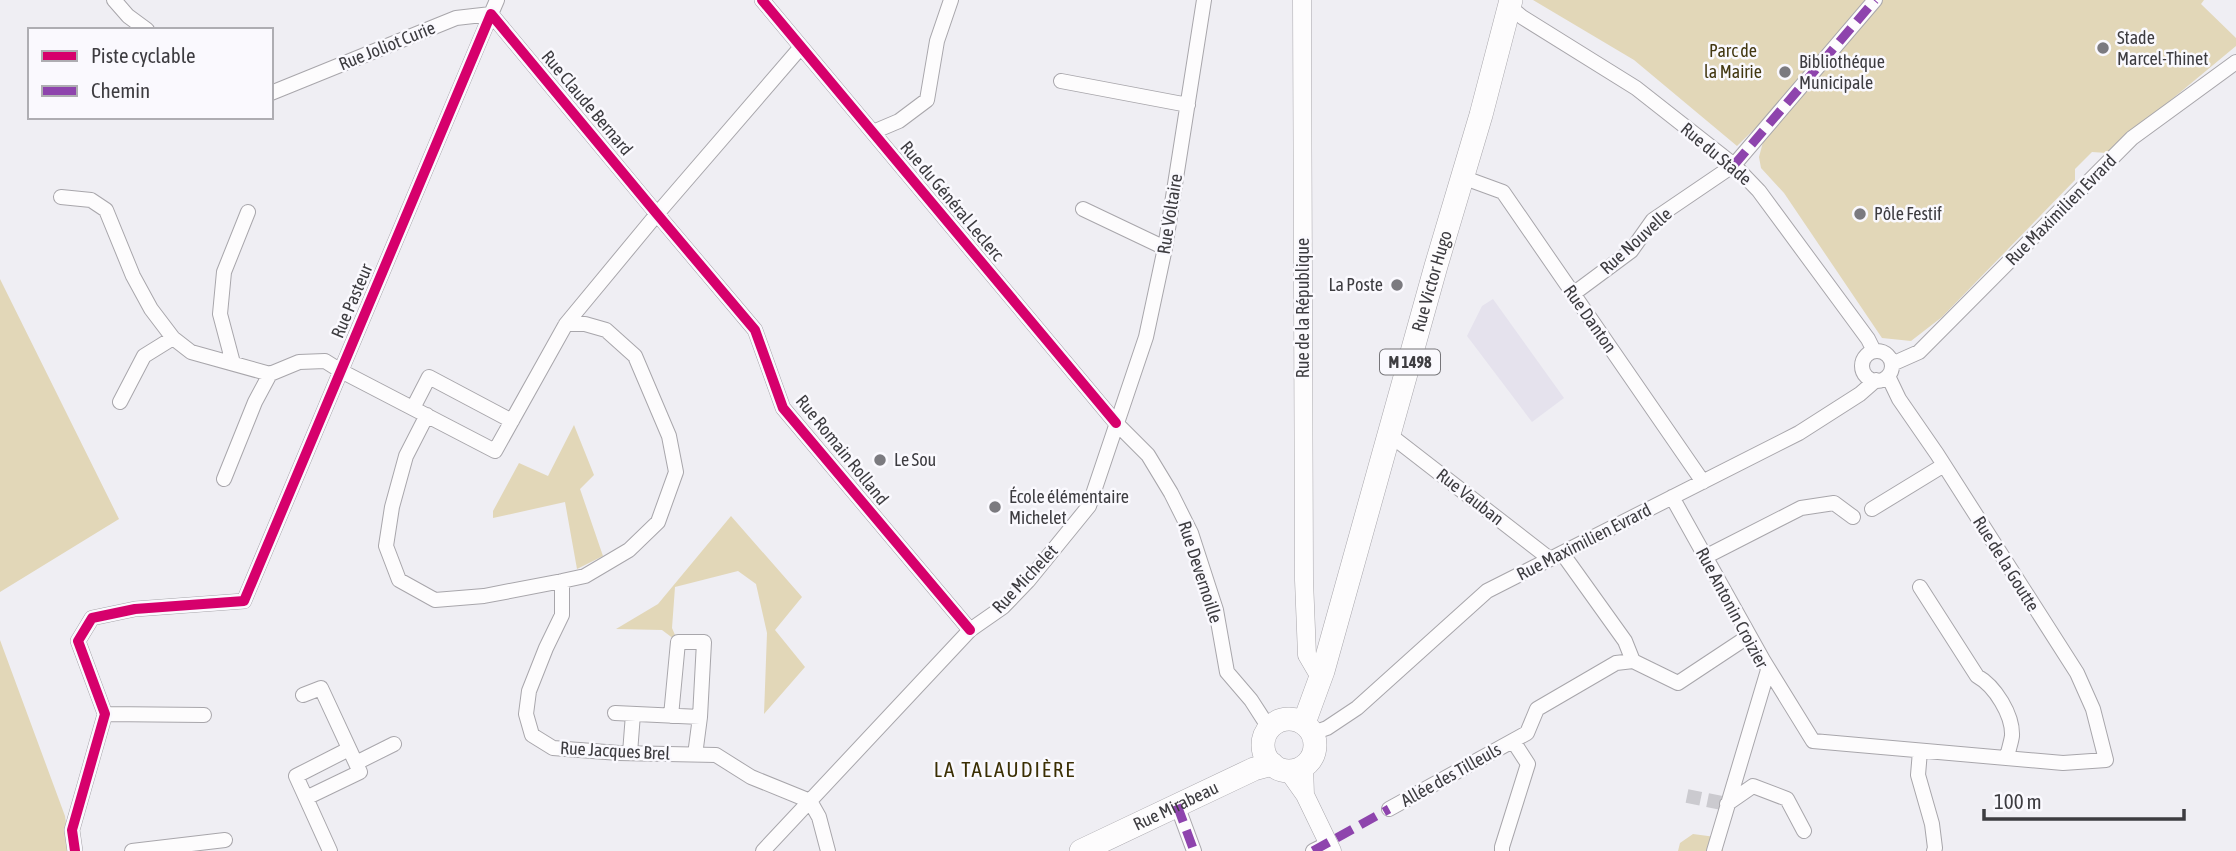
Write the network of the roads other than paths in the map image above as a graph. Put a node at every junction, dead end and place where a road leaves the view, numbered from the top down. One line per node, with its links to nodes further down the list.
1 (114, 0): 10 (street)
2 (497, 0): 9 (street)
3 (762, 0): 11 (street, Rue du Général Leclerc)
4 (951, 0): 16 (street)
5 (1204, 0): 15 (street, Rue Voltaire)
6 (1302, 0): 52 (street, Rue de la République)
7 (1875, 0): 17 (street, Rue Nouvelle)
8 (1510, 3): 17 (street, Rue du Stade); 18 (main road, Rue Victor Hugo / M 1498)
9 (491, 15): 14 (street, Rue Joliot Curie); 22 (street, Rue Claude Bernard); 29 (street, Rue Pasteur)
10 (144, 28)
11 (801, 47): 16 (street, Rue du Général Leclerc); 22 (street)
12 (2236, 62): 30 (street, Rue Maximilien Evrard)
13 (1061, 81): 15 (street)
14 (273, 92)
15 (1188, 105): 23 (street, Rue Voltaire)
16 (873, 132): 36 (street, Rue du Général Leclerc)
17 (1734, 165): 24 (street, Rue Nouvelle); 27 (street, Rue du Stade)
18 (1462, 177): 24 (street, Rue Danton); 37 (main road, Rue Victor Hugo / M 1498)
19 (61, 197): 26 (street)
20 (1083, 209): 23 (street)
21 (248, 212): 28 (street)
22 (657, 214): 25 (street); 48 (street, Rue Romain Rolland)
23 (1165, 248): 36 (street, Rue Voltaire)
24 (1573, 294): 40 (street, Rue Danton)
25 (566, 324): 35 (street); 46 (street)
26 (173, 338): 28 (street); 32 (street)
27 (1874, 351): 30 (street); 30 (street)
28 (233, 363): 31 (street)
29 (341, 371): 31 (street); 33 (street); 55 (street, Rue Pasteur)
30 (1885, 373): 38 (street, Rue de la Goutte); 40 (street, Rue Maximilien Evrard)
31 (270, 374): 39 (street)
32 (120, 402)
33 (413, 408): 34 (street); 35 (street)
34 (427, 415): 35 (street); 46 (street)
35 (512, 421)
36 (1116, 424): 48 (street, Rue Michelet); 60 (street, Rue Devernoille)
37 (1390, 435): 44 (street, Rue Vauban); 52 (main road, Rue Victor Hugo / M 1498)
38 (1944, 465): 42 (street); 68 (street, Rue de la Goutte)
39 (224, 479)
40 (1703, 482): 41 (street, Rue Maximilien Evrard)
41 (1672, 497): 44 (street, Rue Maximilien Evrard); 45 (street, Rue Antonin Croizier)
42 (1872, 509)
43 (1853, 517): 45 (street)
44 (1556, 556): 50 (street, Rue Vauban); 61 (street, Rue Maximilien Evrard)
45 (1705, 557): 49 (street, Rue Antonin Croizier)
46 (562, 581): 65 (street, Rue Jacques Brel)
47 (1920, 587): 68 (street)
48 (970, 630): 71 (street, Rue Michelet)
49 (1749, 636): 50 (street); 51 (street, Rue Antonin Croizier)
50 (1633, 661): 62 (street)
51 (1768, 670): 64 (street); 72 (street, Rue Antonin Croizier)
52 (1322, 675): 61 (main road, Rue Victor Hugo / M 1498)
53 (303, 695): 67 (street)
54 (615, 713): 56 (street)
55 (105, 714): 57 (street); 78 (street)
56 (633, 714): 58 (street); 65 (street)
57 (204, 715)
58 (671, 716): 59 (street); 59 (street)
59 (700, 717): 66 (street)
60 (1269, 728): 61 (main road); 69 (main road)
61 (1308, 728): 69 (main road, M 1498)
62 (1513, 741): 74 (street, Allée des Tilleuls); 85 (street)
63 (394, 744): 67 (street)
64 (1920, 751): 68 (street); 87 (street)
65 (630, 753): 66 (street, Rue Jacques Brel)
66 (695, 755): 71 (street, Rue Jacques Brel)
67 (353, 756): 70 (street); 70 (street)
68 (2007, 758)
69 (1288, 767): 73 (main road, Rue Mirabeau); 77 (street)
70 (306, 798): 80 (street)
71 (810, 801): 81 (street, Rue Michelet); 82 (street)
72 (1727, 804): 75 (street); 86 (street, Rue Antonin Croizier)
73 (1177, 806): 83 (main road, Rue Mirabeau); 84 (street)
74 (1389, 810)
75 (1804, 831)
76 (225, 841): 79 (street)
77 (1325, 848)
78 (75, 851)
79 (132, 851)
80 (330, 851)
81 (763, 851)
82 (828, 851)
83 (1081, 851)
84 (1194, 851)
85 (1502, 851)
86 (1714, 851)
87 (1934, 851)

